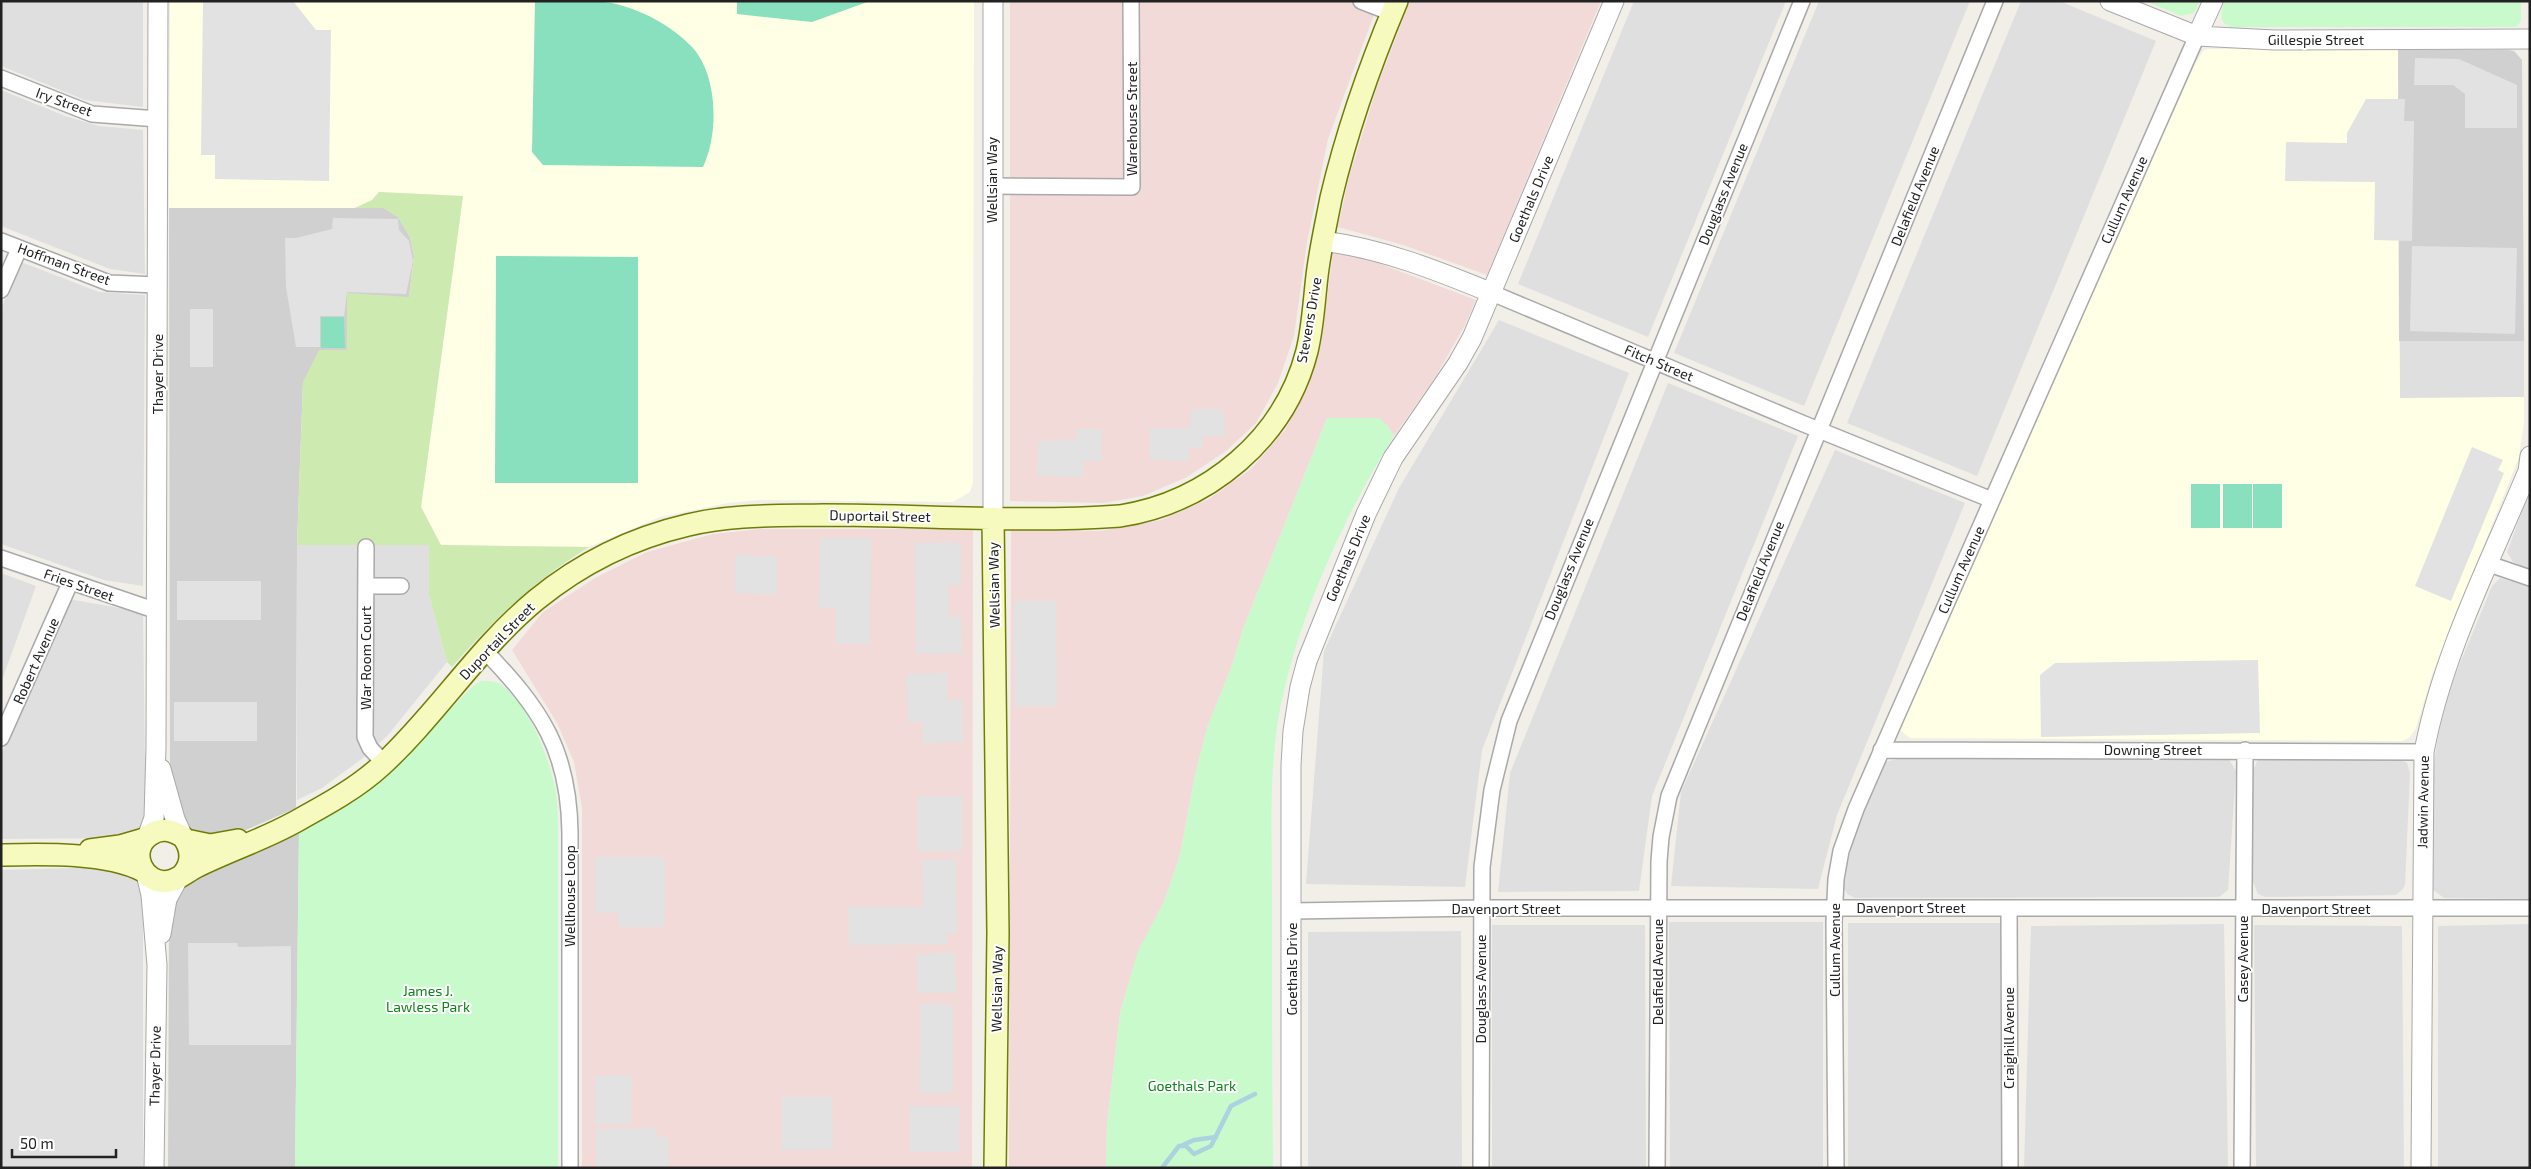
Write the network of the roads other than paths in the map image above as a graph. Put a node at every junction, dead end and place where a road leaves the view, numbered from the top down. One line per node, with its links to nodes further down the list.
1 (158, 1): 14 (street, Thayer Drive)
2 (993, 1): 15 (street, Wellsian Way)
3 (1131, 1): 15 (street, Warehouse Street)
4 (1361, 1): 10 (street)
5 (1614, 1): 21 (street, Goethals Drive)
6 (1802, 1): 22 (street, Douglass Avenue)
7 (1995, 1): 23 (street, Delafield Avenue)
8 (2110, 1): 11 (street, Gillespie Street)
9 (2212, 1): 11 (street, Cullum Avenue)
10 (1394, 7): 17 (main road, Stevens Drive)
11 (2197, 36): 12 (street, Gillespie Street); 25 (street, Cullum Avenue)
12 (2530, 40)
13 (1, 78): 14 (street, Iry Street)
14 (158, 119): 19 (street, Thayer Drive)
15 (992, 186): 26 (street, Wellsian Way)
16 (1, 241): 18 (street, Hoffman Street)
17 (1322, 241): 21 (street, Fitch Street); 26 (main road, Stevens Drive)
18 (19, 248): 19 (street, Hoffman Street); 20 (street)
19 (157, 285): 34 (street, Thayer Drive)
20 (1, 290)
21 (1492, 293): 22 (street, Fitch Street); 56 (street, Goethals Drive)
22 (1654, 361): 23 (street, Fitch Street); 49 (street, Douglass Avenue)
23 (1819, 430): 25 (street, Fitch Street); 53 (street, Delafield Avenue)
24 (2530, 456): 29 (street, Jadwin Avenue)
25 (1992, 500): 38 (street, Cullum Avenue)
26 (994, 518): 35 (main road, Duportail Street); 60 (main road, Wellsian Way)
27 (366, 547): 32 (street, War Room Court)
28 (1, 558): 31 (street, Fries Street)
29 (2489, 564): 30 (street); 40 (street, Jadwin Avenue)
30 (2530, 578)
31 (70, 583): 34 (street, Fries Street); 36 (street, Robert Avenue)
32 (366, 586): 33 (street); 41 (street, War Room Court)
33 (401, 586)
34 (157, 611): 37 (street, Thayer Drive)
35 (485, 651): 41 (main road, Duportail Street); 59 (street, Wellhouse Loop)
36 (1, 738)
37 (156, 747): 43 (street, Thayer Drive); 44 (street, Thayer Drive)
38 (1882, 750): 39 (street, Downing Street); 50 (street, Cullum Avenue)
39 (2245, 750): 40 (street, Downing Street); 54 (street, Casey Avenue)
40 (2424, 752): 55 (street, Jadwin Avenue)
41 (384, 763): 42 (main road, Duportail Street)
42 (304, 817): 44 (main road, Duportail Street); 48 (main road, Duportail Street)
43 (146, 838): 44 (main road); 46 (main road); 47 (main road)
44 (184, 839): 48 (main road)
45 (1, 854): 46 (main road)
46 (50, 854): 47 (main road)
47 (145, 872): 48 (main road); 57 (street, Thayer Drive)
48 (181, 876): 57 (street, Thayer Drive)
49 (1480, 908): 53 (street, Davenport Street); 56 (street, Davenport Street); 62 (street, Douglass Avenue)
50 (1835, 908): 51 (street, Davenport Street); 53 (street, Davenport Street); 64 (street, Cullum Avenue)
51 (2009, 908): 54 (street, Davenport Street); 65 (street, Craighill Avenue)
52 (2530, 908): 55 (street, Davenport Street)
53 (1658, 909): 63 (street, Delafield Avenue)
54 (2243, 909): 55 (street, Davenport Street); 66 (street, Casey Avenue)
55 (2422, 909): 67 (street, Jadwin Avenue)
56 (1292, 910): 61 (street, Goethals Drive)
57 (157, 965): 58 (street, Thayer Drive)
58 (154, 1168)
59 (570, 1168)
60 (995, 1168)
61 (1291, 1168)
62 (1481, 1168)
63 (1657, 1168)
64 (1836, 1168)
65 (2010, 1168)
66 (2242, 1168)
67 (2421, 1168)

